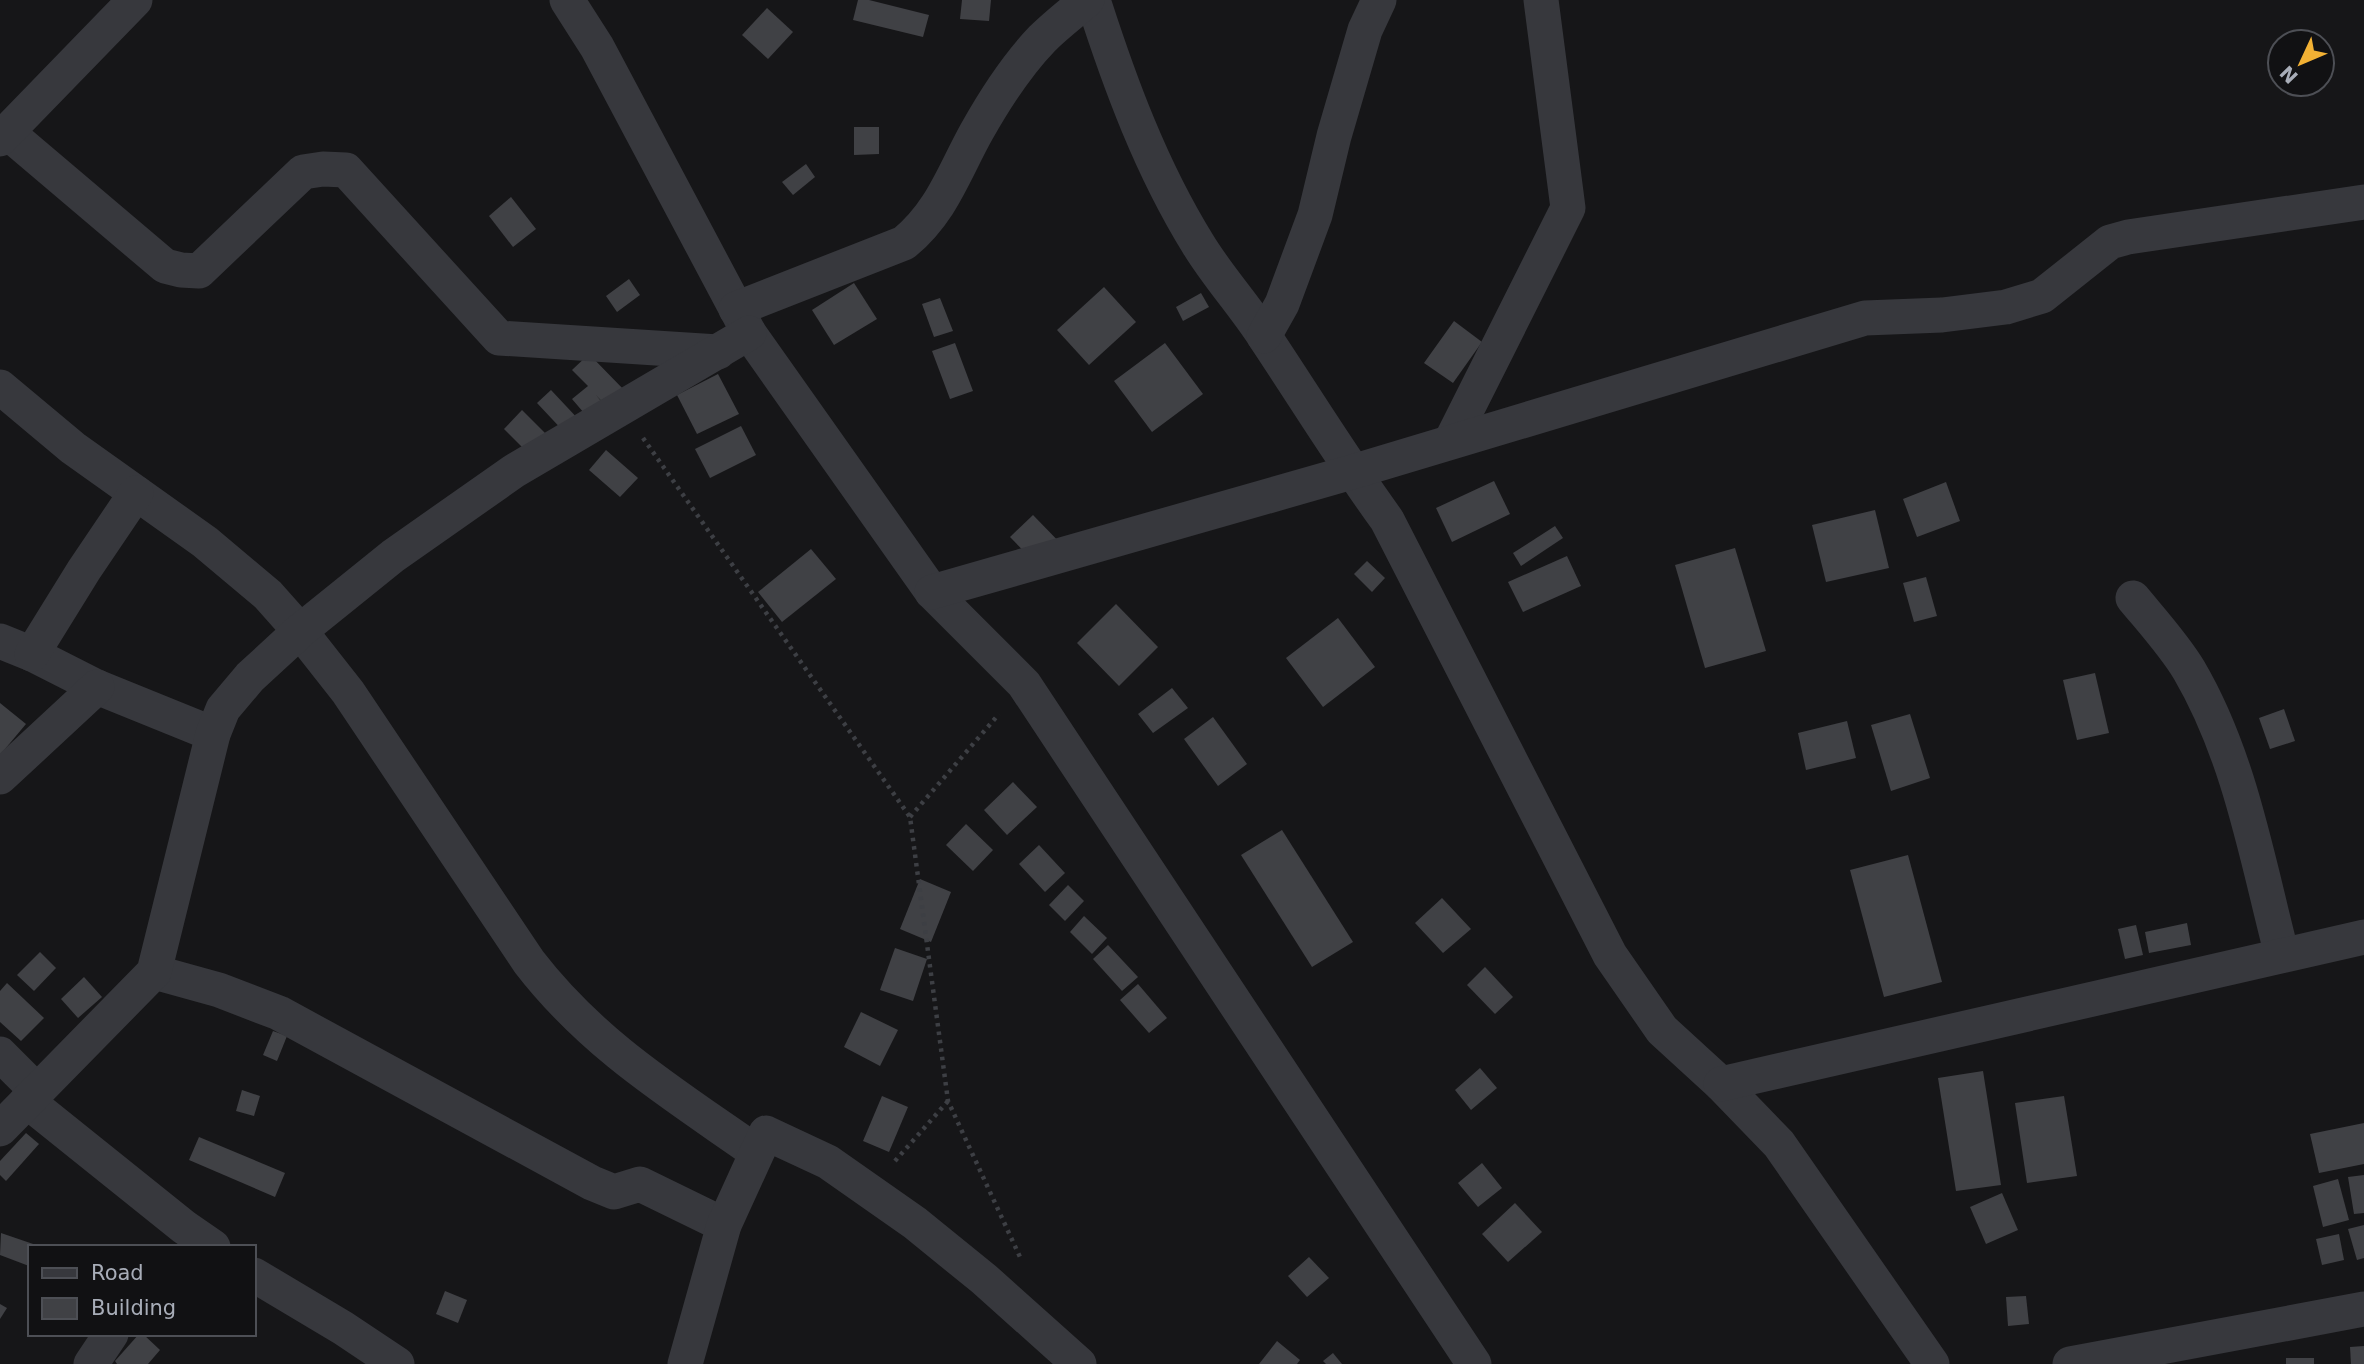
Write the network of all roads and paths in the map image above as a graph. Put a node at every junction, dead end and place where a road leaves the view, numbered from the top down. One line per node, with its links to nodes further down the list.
1 (135, 0): 7 (street)
2 (567, 0): 9 (street)
3 (1087, 0): 9 (street)
4 (1093, 0): 10 (street)
5 (1379, 0): 10 (street)
6 (1541, 0): 14 (street)
7 (4, 135): 11 (street)
8 (2364, 201): 14 (street)
9 (742, 321): 11 (street); 17 (street)
10 (1265, 336): 15 (street)
11 (718, 352): 13 (street)
12 (0, 387): 16 (street)
13 (623, 409): 19 (street); 26 (path)
14 (1451, 441): 15 (street)
15 (1352, 471): 17 (street); 31 (street)
16 (136, 494): 19 (street); 21 (street)
17 (932, 592): 22 (street)
18 (2133, 598): 28 (street)
19 (300, 631): 24 (street); 35 (street)
20 (0, 641): 21 (street)
21 (32, 654): 23 (street)
22 (1024, 684): 26 (path); 48 (street)
23 (97, 687): 24 (street); 25 (street)
24 (212, 734): 29 (street)
25 (0, 777)
26 (910, 817): 33 (path)
27 (2364, 937): 28 (street)
28 (2282, 955): 31 (street)
29 (154, 972): 32 (street); 37 (street)
30 (0, 1054): 32 (street)
31 (1721, 1084): 49 (street)
32 (31, 1096): 34 (street); 38 (street)
33 (947, 1101): 36 (path); 40 (path)
34 (0, 1129)
35 (756, 1152): 36 (street); 37 (street)
36 (870, 1190): 47 (street)
37 (724, 1225): 46 (street)
38 (177, 1237): 39 (street)
39 (206, 1245)
40 (1024, 1265)
41 (256, 1276): 45 (street)
42 (2364, 1309): 50 (street)
43 (110, 1336): 44 (street)
44 (91, 1364)
45 (397, 1364)
46 (685, 1364)
47 (1079, 1364)
48 (1474, 1364)
49 (1932, 1364)
50 (2070, 1364)

